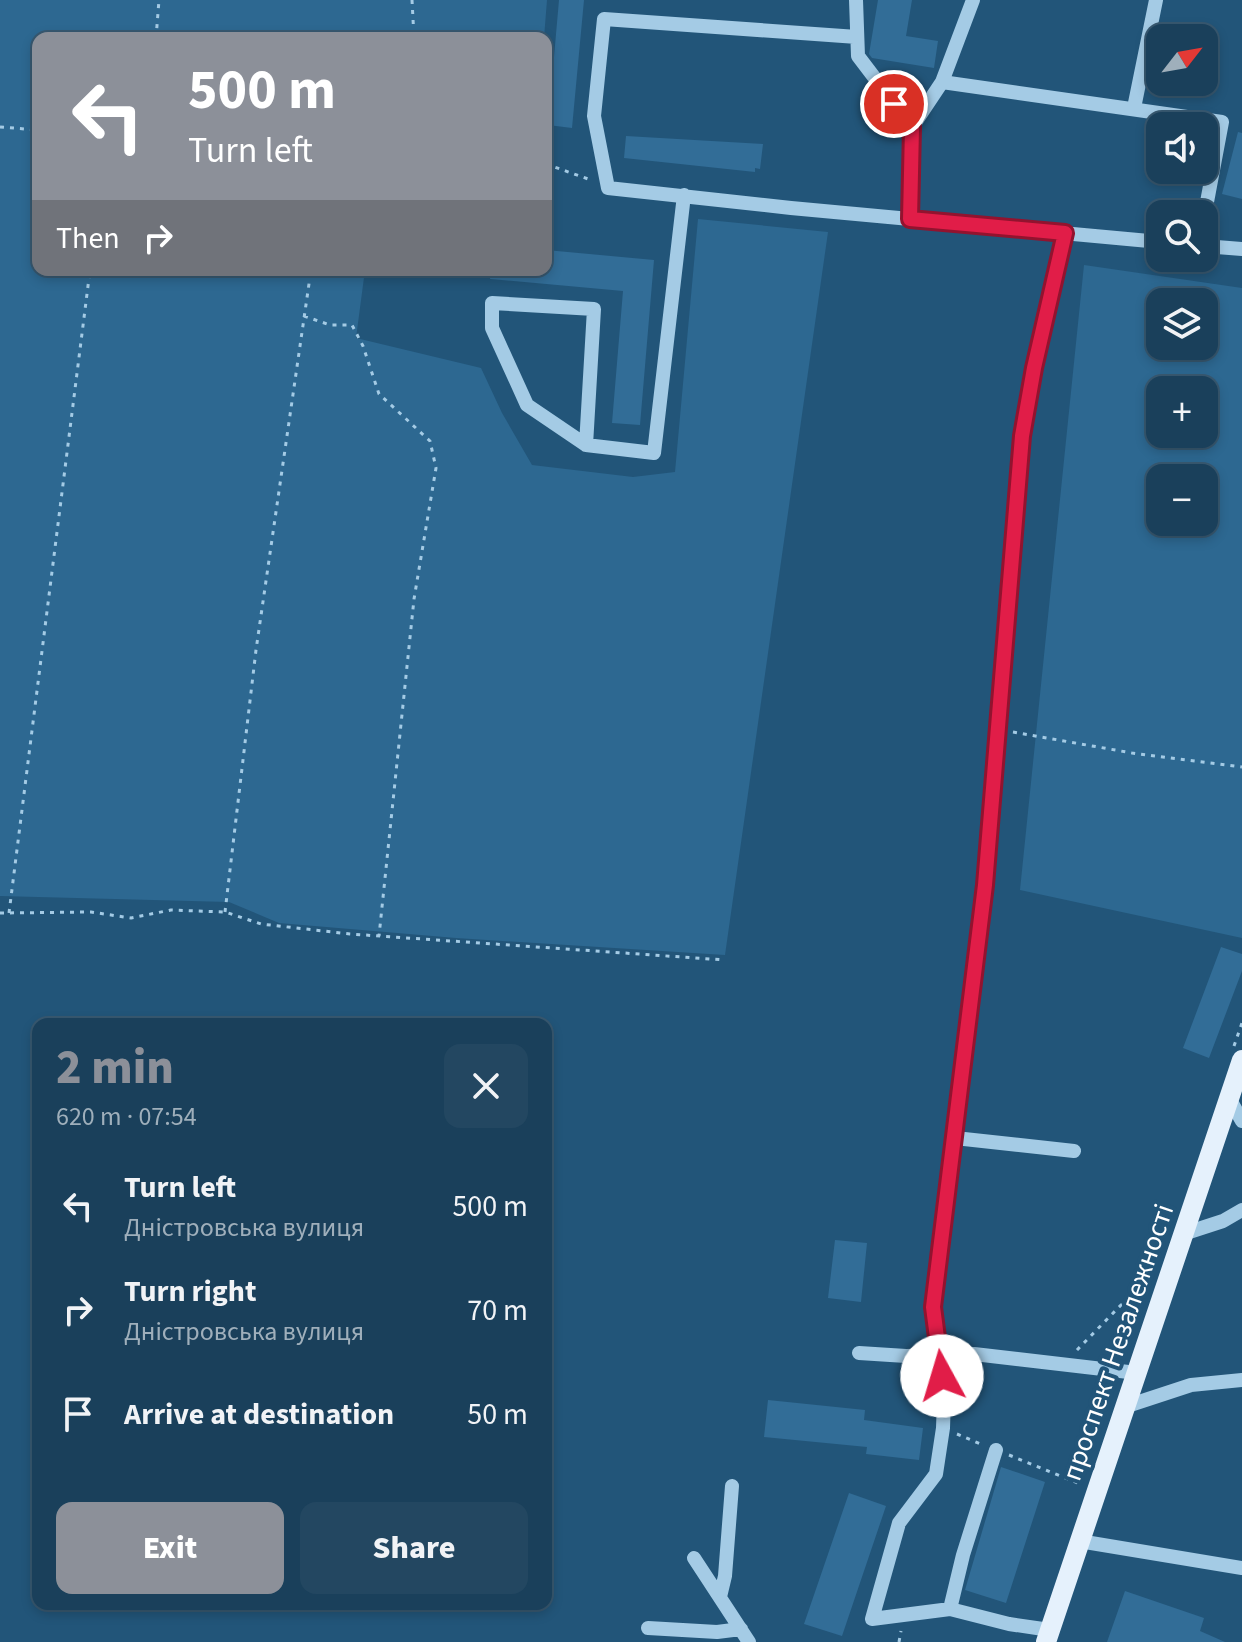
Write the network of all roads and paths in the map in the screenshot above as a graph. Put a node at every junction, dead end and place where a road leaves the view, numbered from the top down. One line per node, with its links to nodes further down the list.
1 (159, 0): 6 (path)
2 (412, 0): 7 (path)
3 (856, 0): 8 (street)
4 (973, 0): 9 (street)
5 (1156, 0): 10 (street)
6 (156, 32)
7 (414, 32)
8 (857, 37): 12 (street); 15 (street)
9 (942, 82): 10 (street); 12 (street)
10 (1134, 108): 17 (street)
11 (0, 127): 13 (path)
12 (912, 127): 18 (street)
13 (32, 130)
14 (552, 166): 15 (path)
15 (608, 188): 16 (street)
16 (684, 195): 18 (street); 26 (street)
17 (1207, 200)
18 (910, 219): 19 (street)
19 (1065, 233): 20 (street); 27 (street)
20 (1146, 241)
21 (1218, 247): 22 (street)
22 (1242, 249)
23 (89, 276): 31 (path)
24 (310, 276): 25 (path)
25 (304, 316): 29 (path); 32 (path)
26 (586, 445): 26 (street)
27 (998, 729): 28 (path); 37 (street)
28 (1242, 767)
29 (225, 912): 31 (path); 32 (path)
30 (0, 913): 31 (path)
31 (9, 913)
32 (379, 936): 33 (path)
33 (725, 960)
34 (1242, 1060): 35 (main road, проспект Незалежності)
35 (1229, 1098): 36 (street); 40 (main road, проспект Незалежності)
36 (1242, 1121)
37 (955, 1138): 38 (street); 43 (street)
38 (1074, 1151)
39 (1242, 1210): 40 (street)
40 (1183, 1234): 45 (main road, проспект Незалежності)
41 (1146, 1296): 44 (path)
42 (859, 1353): 43 (street)
43 (940, 1353): 44 (street); 48 (street)
44 (1063, 1364): 45 (street)
45 (1137, 1373): 47 (main road, проспект Незалежності)
46 (1242, 1380): 47 (street)
47 (1124, 1407): 52 (main road, проспект Незалежності)
48 (943, 1428): 49 (path); 56 (street)
49 (996, 1450): 50 (path); 56 (street)
50 (1082, 1485)
51 (732, 1486): 55 (street)
52 (1079, 1541): 54 (street); 59 (main road, проспект Незалежності)
53 (694, 1558): 55 (street)
54 (1242, 1568)
55 (720, 1597): 58 (street)
56 (950, 1609): 59 (street)
57 (648, 1628): 58 (street)
58 (745, 1636)
59 (1048, 1636)

